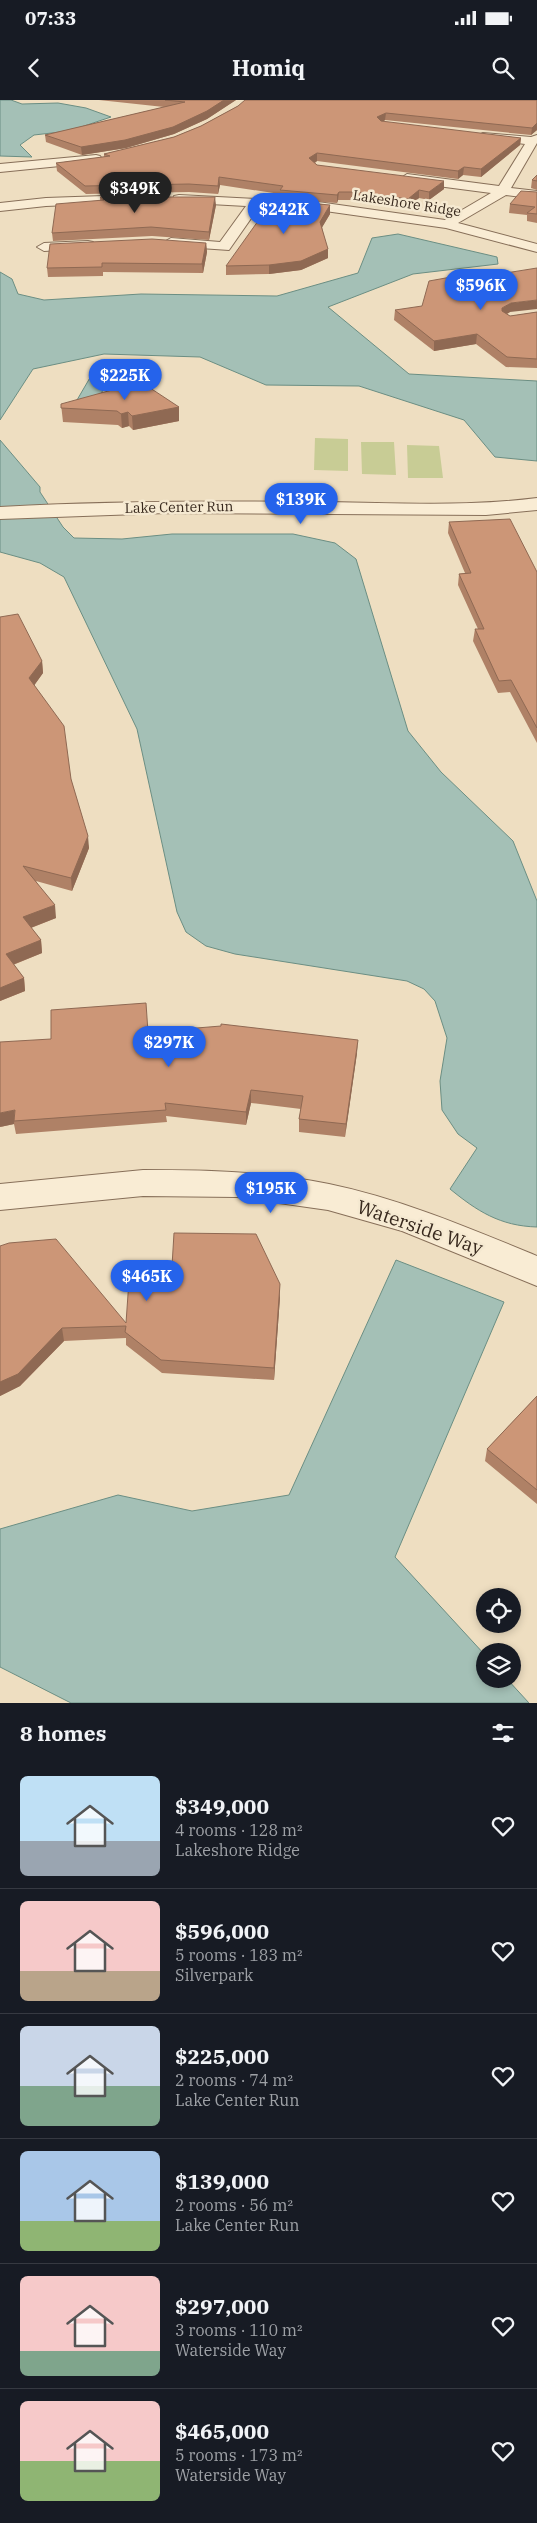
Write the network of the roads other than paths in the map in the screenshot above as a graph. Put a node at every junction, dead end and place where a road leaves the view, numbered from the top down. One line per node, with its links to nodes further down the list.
1 (473, 135): 2 (street)
2 (534, 140): 8 (street)
3 (107, 157): 4 (street)
4 (17, 166): 5 (street); 12 (street)
5 (0, 168)
6 (396, 177): 8 (street)
7 (5, 190): 14 (street)
8 (503, 191): 9 (street); 16 (street)
9 (537, 195)
10 (143, 199): 12 (street)
11 (170, 199): 13 (street, Lakeshore Ridge)
12 (46, 202): 14 (street)
13 (256, 202): 16 (street, Lakeshore Ridge); 17 (street)
14 (16, 205): 15 (street)
15 (0, 207)
16 (447, 224): 20 (street, Lakeshore Ridge)
17 (161, 242)
18 (103, 244): 19 (street)
19 (44, 247)
20 (537, 248)
21 (535, 507): 22 (street, Lake Center Run)
22 (0, 513)
23 (0, 1197): 24 (street, Waterside Way)
24 (537, 1271)

